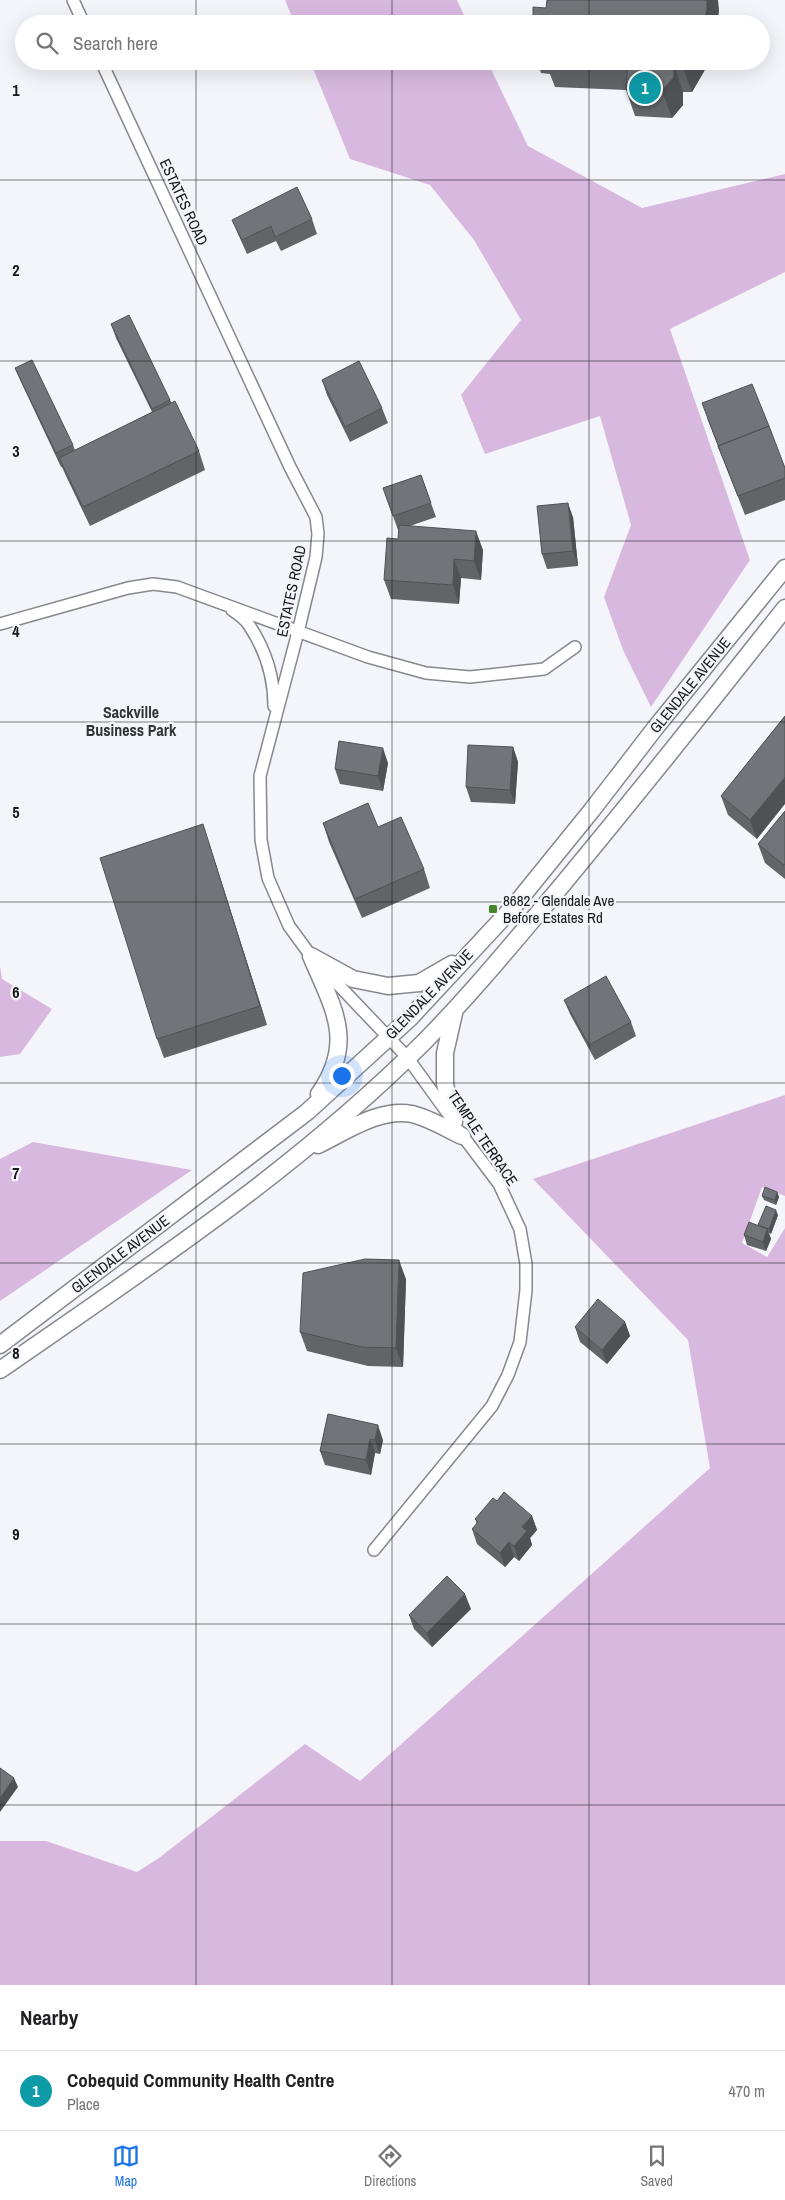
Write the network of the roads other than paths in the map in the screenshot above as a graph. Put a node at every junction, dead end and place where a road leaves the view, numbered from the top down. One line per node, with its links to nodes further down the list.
1 (73, 0): 2 (street)
2 (80, 15)
3 (105, 70): 8 (street, ESTATES ROAD)
4 (785, 568): 11 (main road, GLENDALE AVENUE)
5 (227, 605): 7 (street); 8 (street); 10 (street)
6 (785, 608): 13 (main road, GLENDALE AVENUE)
7 (0, 624)
8 (298, 632): 9 (street); 10 (street, ESTATES ROAD)
9 (576, 647)
10 (274, 719): 12 (street, ESTATES ROAD)
11 (473, 949): 12 (main road); 14 (main road, GLENDALE AVENUE)
12 (311, 956): 14 (street, ESTATES ROAD); 16 (main road)
13 (455, 1008): 15 (main road, GLENDALE AVENUE); 17 (main road)
14 (389, 1037): 15 (street, TEMPLE TERRACE); 16 (main road, GLENDALE AVENUE)
15 (408, 1057): 17 (street, TEMPLE TERRACE); 18 (main road, GLENDALE AVENUE)
16 (307, 1112): 19 (main road, GLENDALE AVENUE)
17 (458, 1129): 18 (main road); 21 (street, TEMPLE TERRACE)
18 (299, 1156): 20 (main road, GLENDALE AVENUE)
19 (0, 1345)
20 (0, 1370)
21 (374, 1550)

